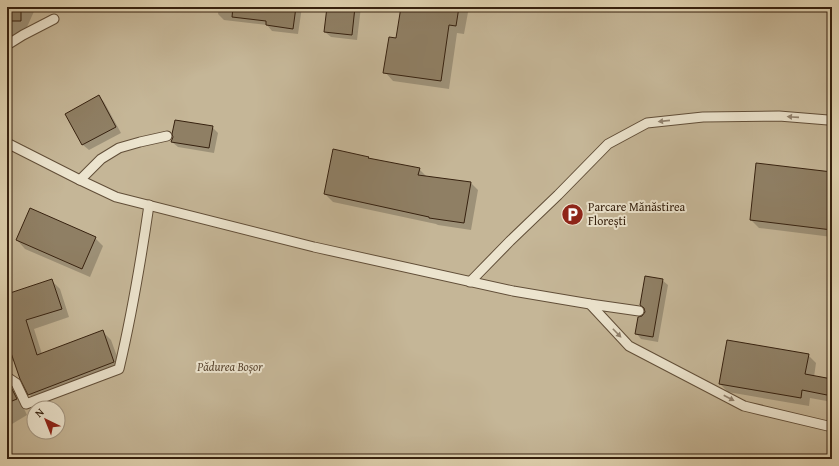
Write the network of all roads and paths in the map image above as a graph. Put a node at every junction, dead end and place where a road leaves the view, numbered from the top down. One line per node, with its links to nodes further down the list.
1 (54, 19): 2 (lane)
2 (7, 45)
3 (832, 121): 8 (lane, one-way to 8)
4 (167, 136): 6 (lane)
5 (7, 142): 6 (lane)
6 (80, 180): 7 (lane)
7 (149, 205): 8 (lane); 11 (lane)
8 (470, 282): 9 (lane)
9 (590, 304): 10 (lane); 12 (lane, one-way to 12)
10 (639, 311)
11 (7, 377)
12 (832, 427)

